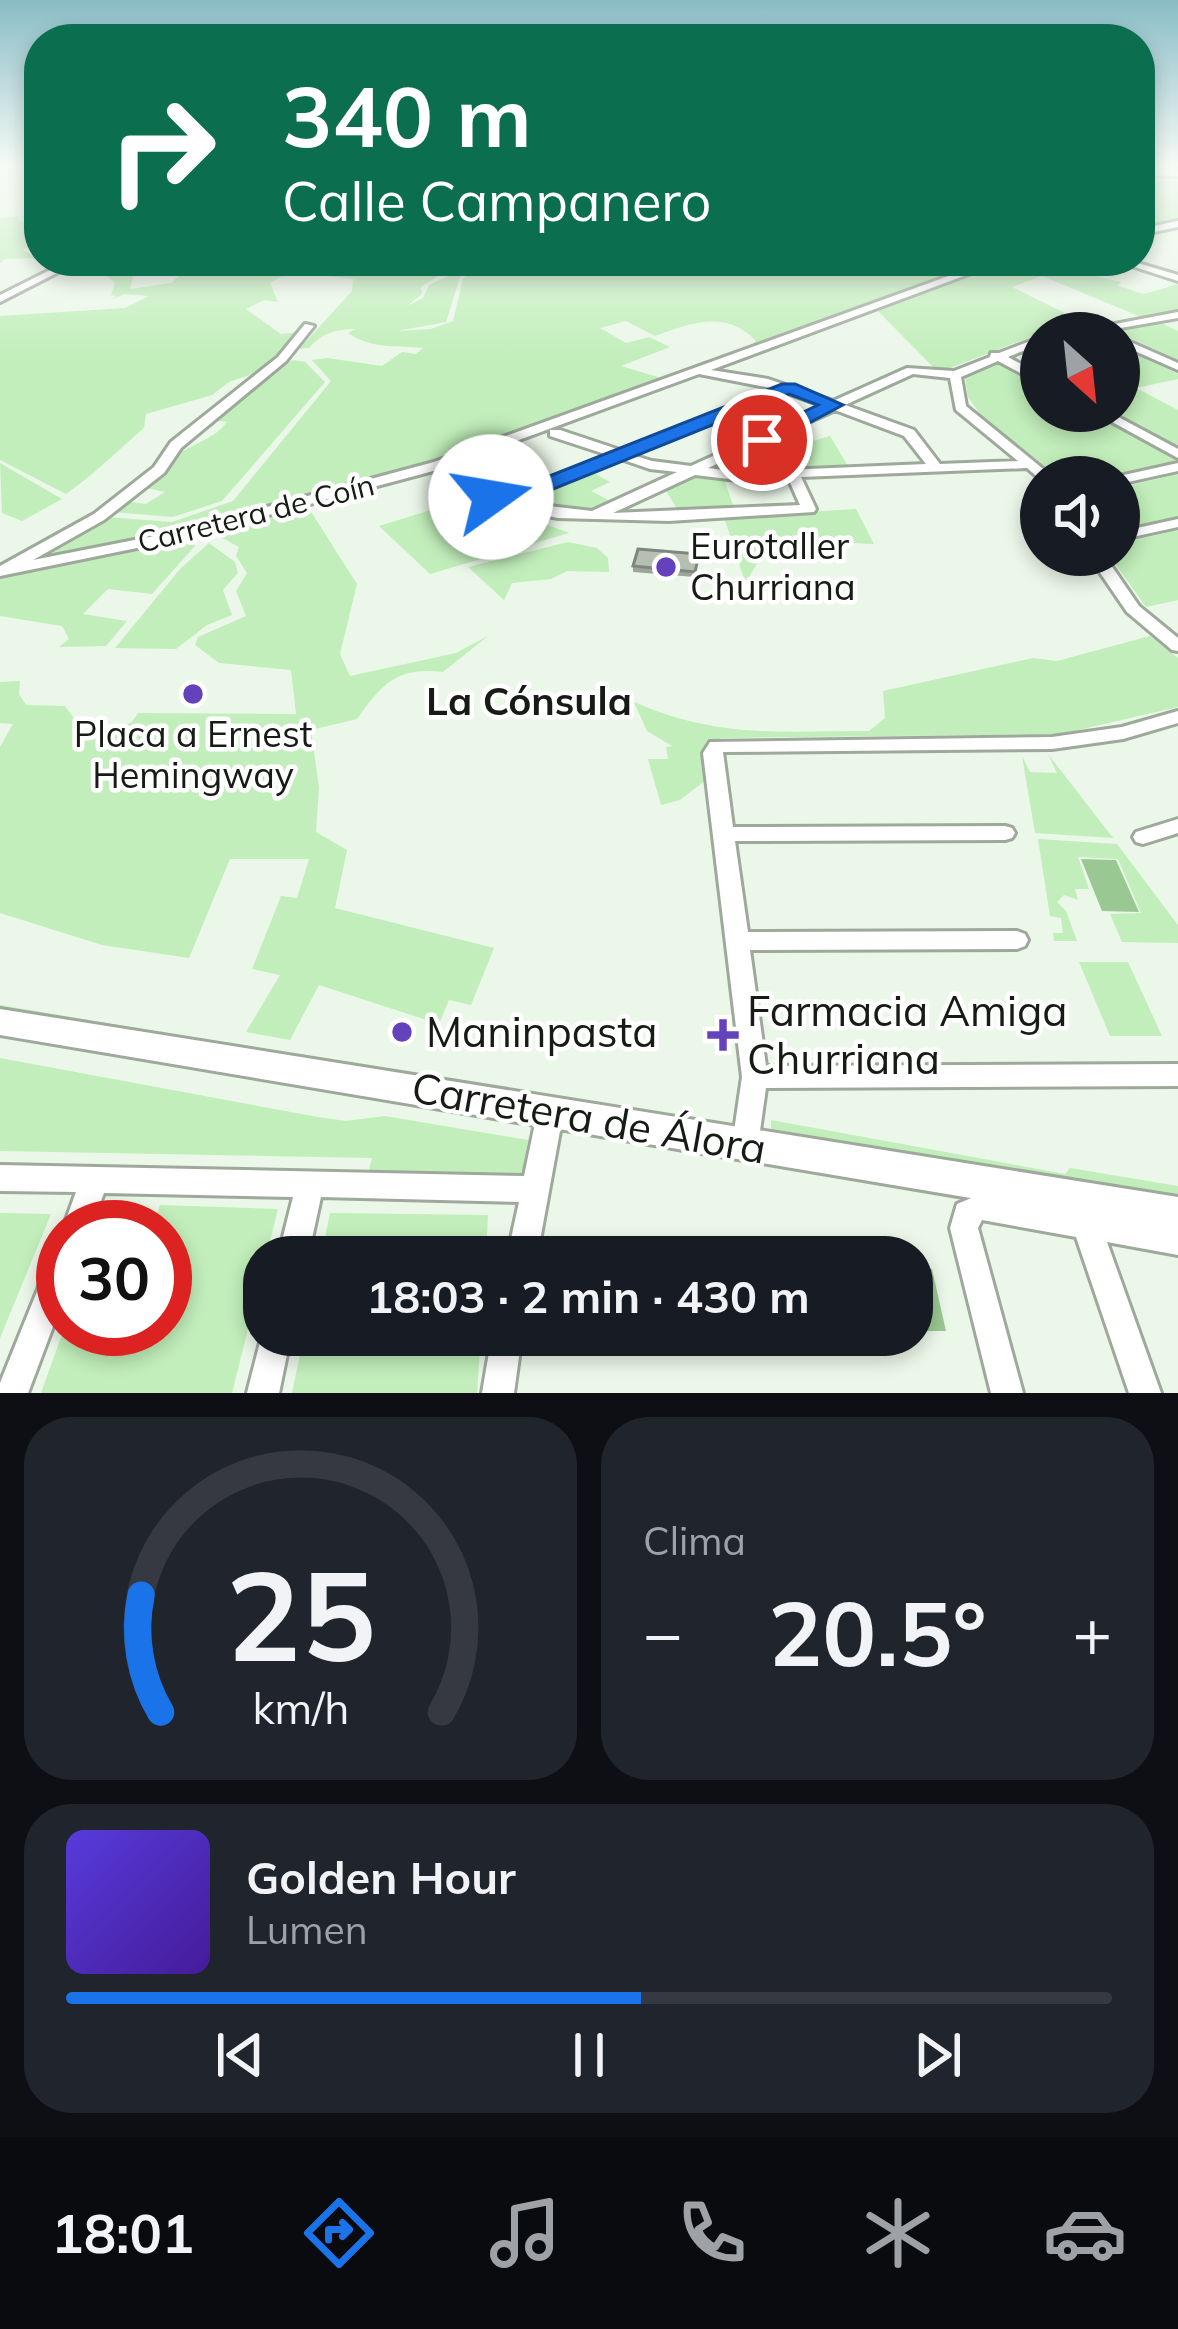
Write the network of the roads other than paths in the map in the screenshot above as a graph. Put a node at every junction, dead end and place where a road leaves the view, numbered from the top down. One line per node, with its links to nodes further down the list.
1 (45, 276): 3 (street)
2 (958, 276): 13 (street, Carretera de Coín)
3 (0, 299)
4 (1178, 315): 5 (street)
5 (1140, 323)
6 (309, 326): 38 (street)
7 (812, 337): 14 (street)
8 (1020, 347): 10 (street)
9 (1140, 350): 11 (street)
10 (995, 356): 12 (street); 15 (street)
11 (1178, 368)
12 (1020, 369)
13 (698, 372): 14 (street); 27 (street, Carretera de Coín)
14 (714, 374): 16 (street)
15 (955, 375): 18 (street); 23 (street)
16 (789, 388): 18 (street); 22 (street)
17 (628, 404): 20 (street, Carretera de Coín)
18 (834, 405): 25 (street); 28 (street)
19 (1137, 432): 21 (street)
20 (555, 433): 22 (street); 27 (street, Carretera de Coín)
21 (1178, 454)
22 (619, 456): 28 (street); 34 (street)
23 (1021, 456)
24 (1020, 464): 25 (street)
25 (936, 467): 29 (street)
26 (1178, 467): 30 (street)
27 (442, 468): 31 (street, Carretera de Coín); 32 (street, Carretera de Coín); 33 (street)
28 (690, 472): 29 (street); 35 (street)
29 (793, 474): 35 (street)
30 (1140, 475)
31 (411, 479): 32 (street); 33 (street)
32 (388, 480): 38 (street, Carretera de Coín)
33 (475, 491): 34 (street)
34 (504, 502): 35 (street)
35 (592, 516)
36 (1178, 523): 37 (street)
37 (1140, 531)
38 (2, 571)
39 (1110, 576): 40 (street)
40 (1178, 646)
41 (1178, 717): 44 (street)
42 (1178, 826): 45 (street)
43 (1005, 833): 44 (street)
44 (724, 834): 47 (street)
45 (1143, 837)
46 (1017, 940): 47 (street)
47 (738, 941): 50 (street)
48 (0, 1022): 51 (main road, Carretera de Álora)
49 (1178, 1075): 50 (street)
50 (755, 1077): 52 (street)
51 (551, 1109): 52 (main road, Carretera de Álora); 56 (street)
52 (745, 1145): 58 (main road, Carretera de Álora)
53 (0, 1178): 54 (street)
54 (95, 1180): 55 (street); 57 (street)
55 (310, 1184): 56 (street); 60 (street)
56 (535, 1189): 61 (street)
57 (87, 1200)
58 (1178, 1215)
59 (1088, 1226): 62 (street); 69 (street); 70 (street)
60 (298, 1236)
61 (526, 1236)
62 (1178, 1241)
63 (36, 1331): 66 (street)
64 (271, 1356): 67 (street)
65 (504, 1356): 68 (street)
66 (12, 1393)
67 (263, 1393)
68 (498, 1393)
69 (1007, 1393)
70 (1145, 1393)

